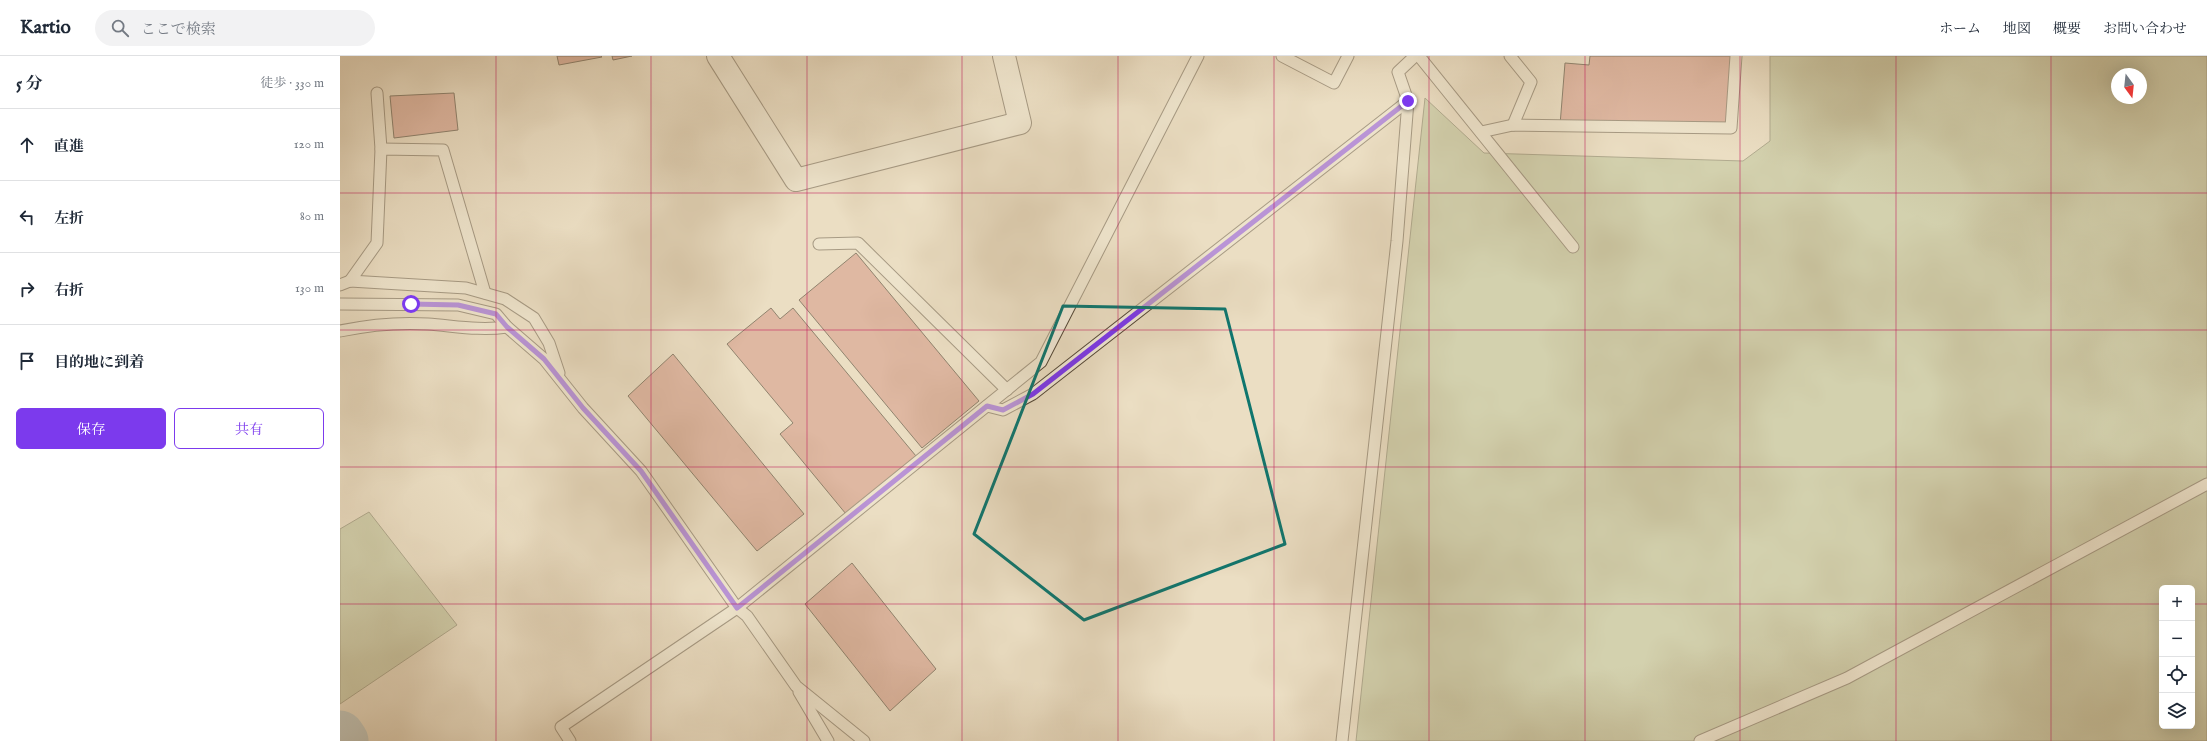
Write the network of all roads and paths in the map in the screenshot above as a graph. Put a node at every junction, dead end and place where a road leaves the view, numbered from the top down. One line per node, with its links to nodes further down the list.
1 (718, 56): 2 (street)
2 (1004, 56)
3 (1198, 56): 23 (lane)
4 (1282, 56): 5 (lane)
5 (1348, 56)
6 (1415, 56): 11 (lane)
7 (1418, 56): 13 (lane)
8 (1510, 56): 12 (lane)
9 (1736, 56): 12 (lane)
10 (376, 93): 14 (lane)
11 (1408, 101): 24 (lane); 31 (lane)
12 (1513, 125): 13 (lane)
13 (1481, 132): 16 (lane)
14 (381, 149): 17 (lane); 18 (lane)
15 (819, 244): 23 (lane)
16 (1573, 247)
17 (345, 283): 18 (lane)
18 (486, 293): 22 (lane)
19 (340, 304): 20 (lane)
20 (507, 327): 21 (lane); 22 (lane)
21 (340, 331)
22 (563, 382): 26 (lane)
23 (1007, 390): 24 (lane)
24 (987, 406): 26 (lane)
25 (2207, 484): 32 (lane)
26 (737, 608): 27 (lane); 28 (lane)
27 (796, 686): 29 (lane); 30 (lane)
28 (570, 741)
29 (828, 741)
30 (864, 741)
31 (1342, 741)
32 (1700, 741)

